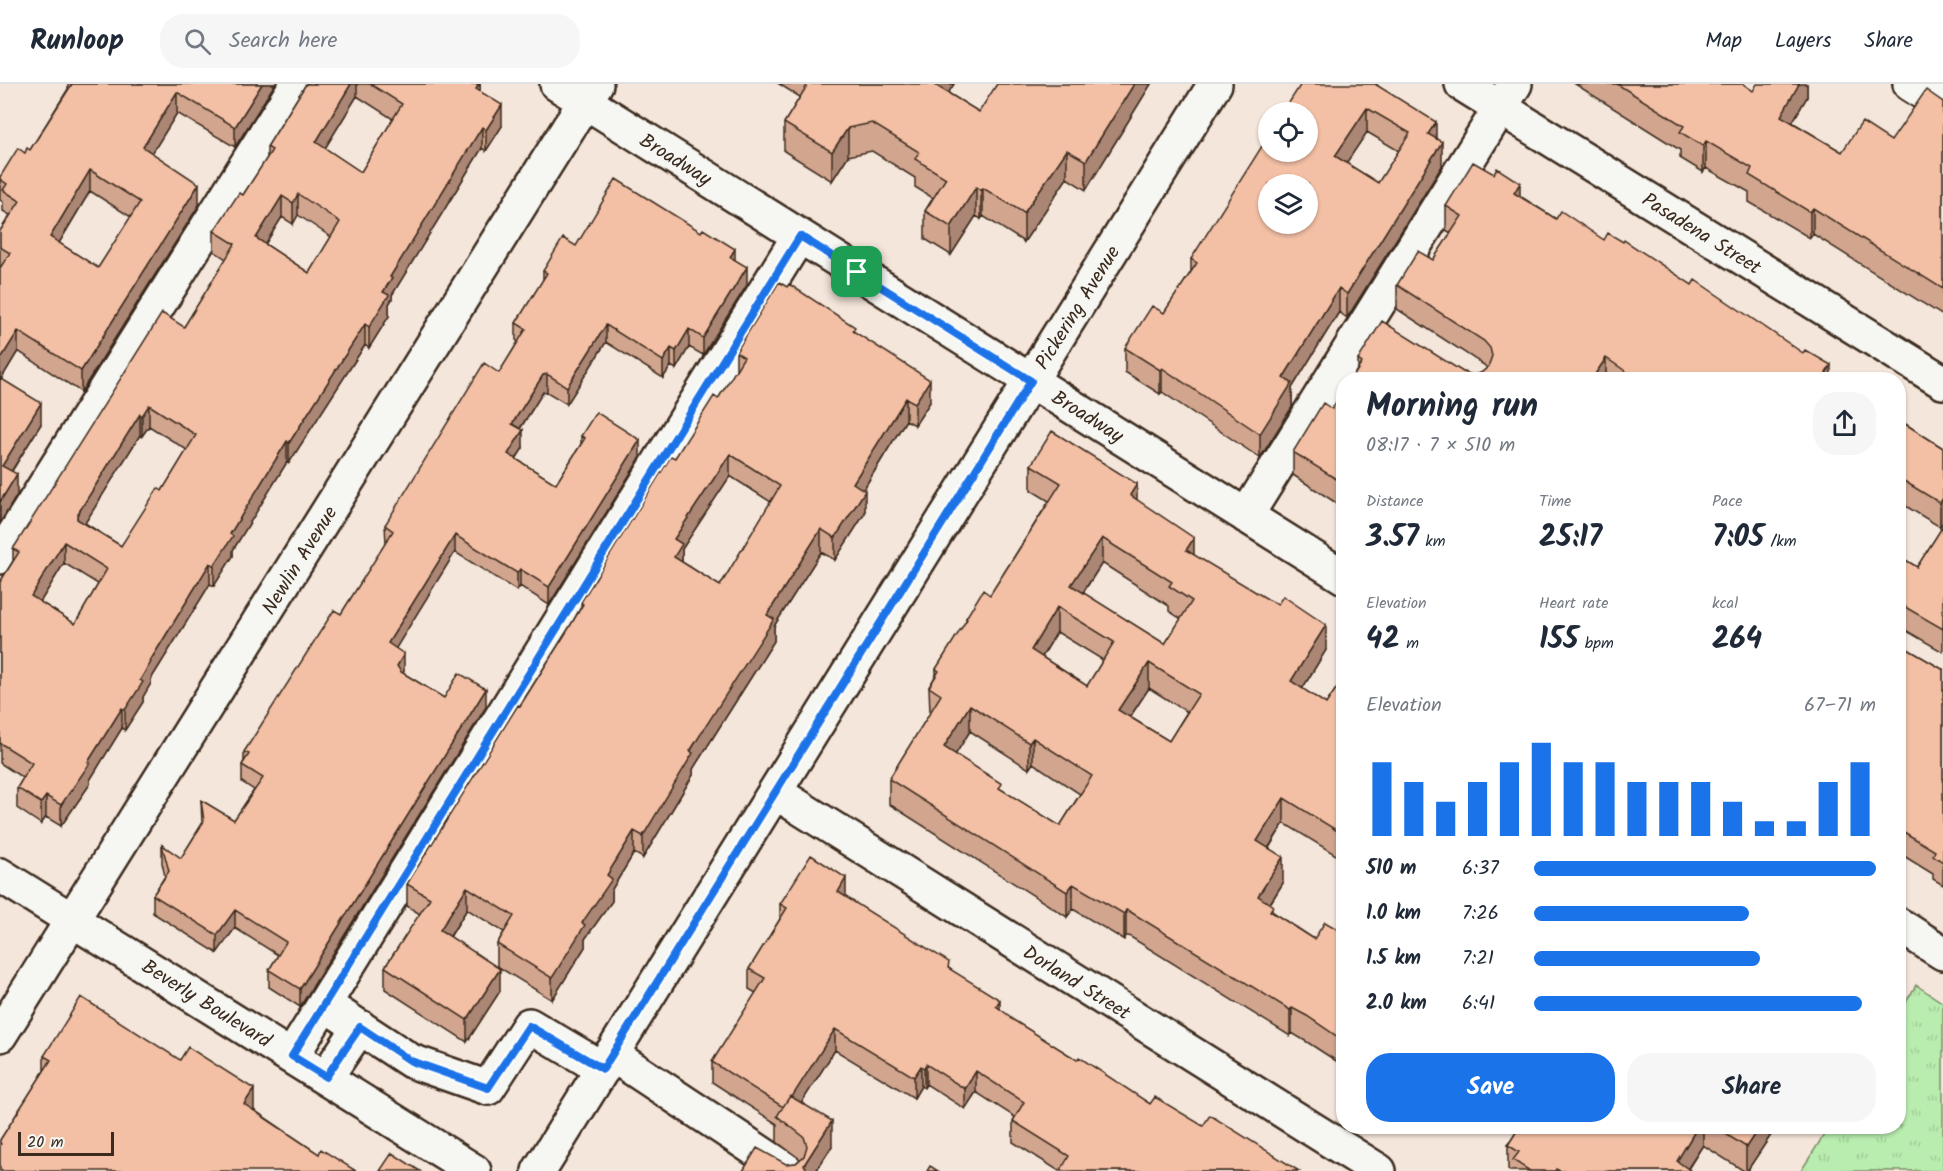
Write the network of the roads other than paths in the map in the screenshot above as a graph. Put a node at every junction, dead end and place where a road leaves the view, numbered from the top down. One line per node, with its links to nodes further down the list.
1 (297, 84): 15 (street)
2 (557, 84): 6 (street, Broadway)
3 (1215, 84): 12 (street, Pickering Avenue)
4 (1462, 84): 7 (street, Pasadena Street)
5 (1910, 84): 8 (street)
6 (590, 93): 9 (street, Broadway); 19 (street, Newlin Avenue)
7 (1508, 96): 10 (street); 13 (street, Pasadena Street)
8 (1943, 105)
9 (800, 236): 12 (street, Broadway); 22 (street)
10 (1371, 315): 11 (street); 14 (street)
11 (1399, 333)
12 (1031, 381): 14 (street, Broadway); 17 (street, Pickering Avenue)
13 (1943, 382)
14 (1246, 516): 16 (street, Broadway)
15 (0, 557)
16 (1336, 572)
17 (775, 792): 26 (street, Pickering Avenue); 31 (street, Dorland Street)
18 (0, 875): 19 (street, Beverly Boulevard)
19 (74, 921): 24 (street, Newlin Avenue); 25 (street, Beverly Boulevard)
20 (1906, 929): 21 (street)
21 (1943, 953)
22 (324, 1004): 23 (street); 25 (street)
23 (360, 1027): 26 (street); 27 (street)
24 (0, 1035)
25 (292, 1056): 27 (street, Beverly Boulevard)
26 (607, 1061): 29 (street, Pickering Avenue); 30 (street)
27 (326, 1077): 28 (street, Beverly Boulevard)
28 (474, 1171)
29 (539, 1171)
30 (788, 1171)
31 (1379, 1171)

